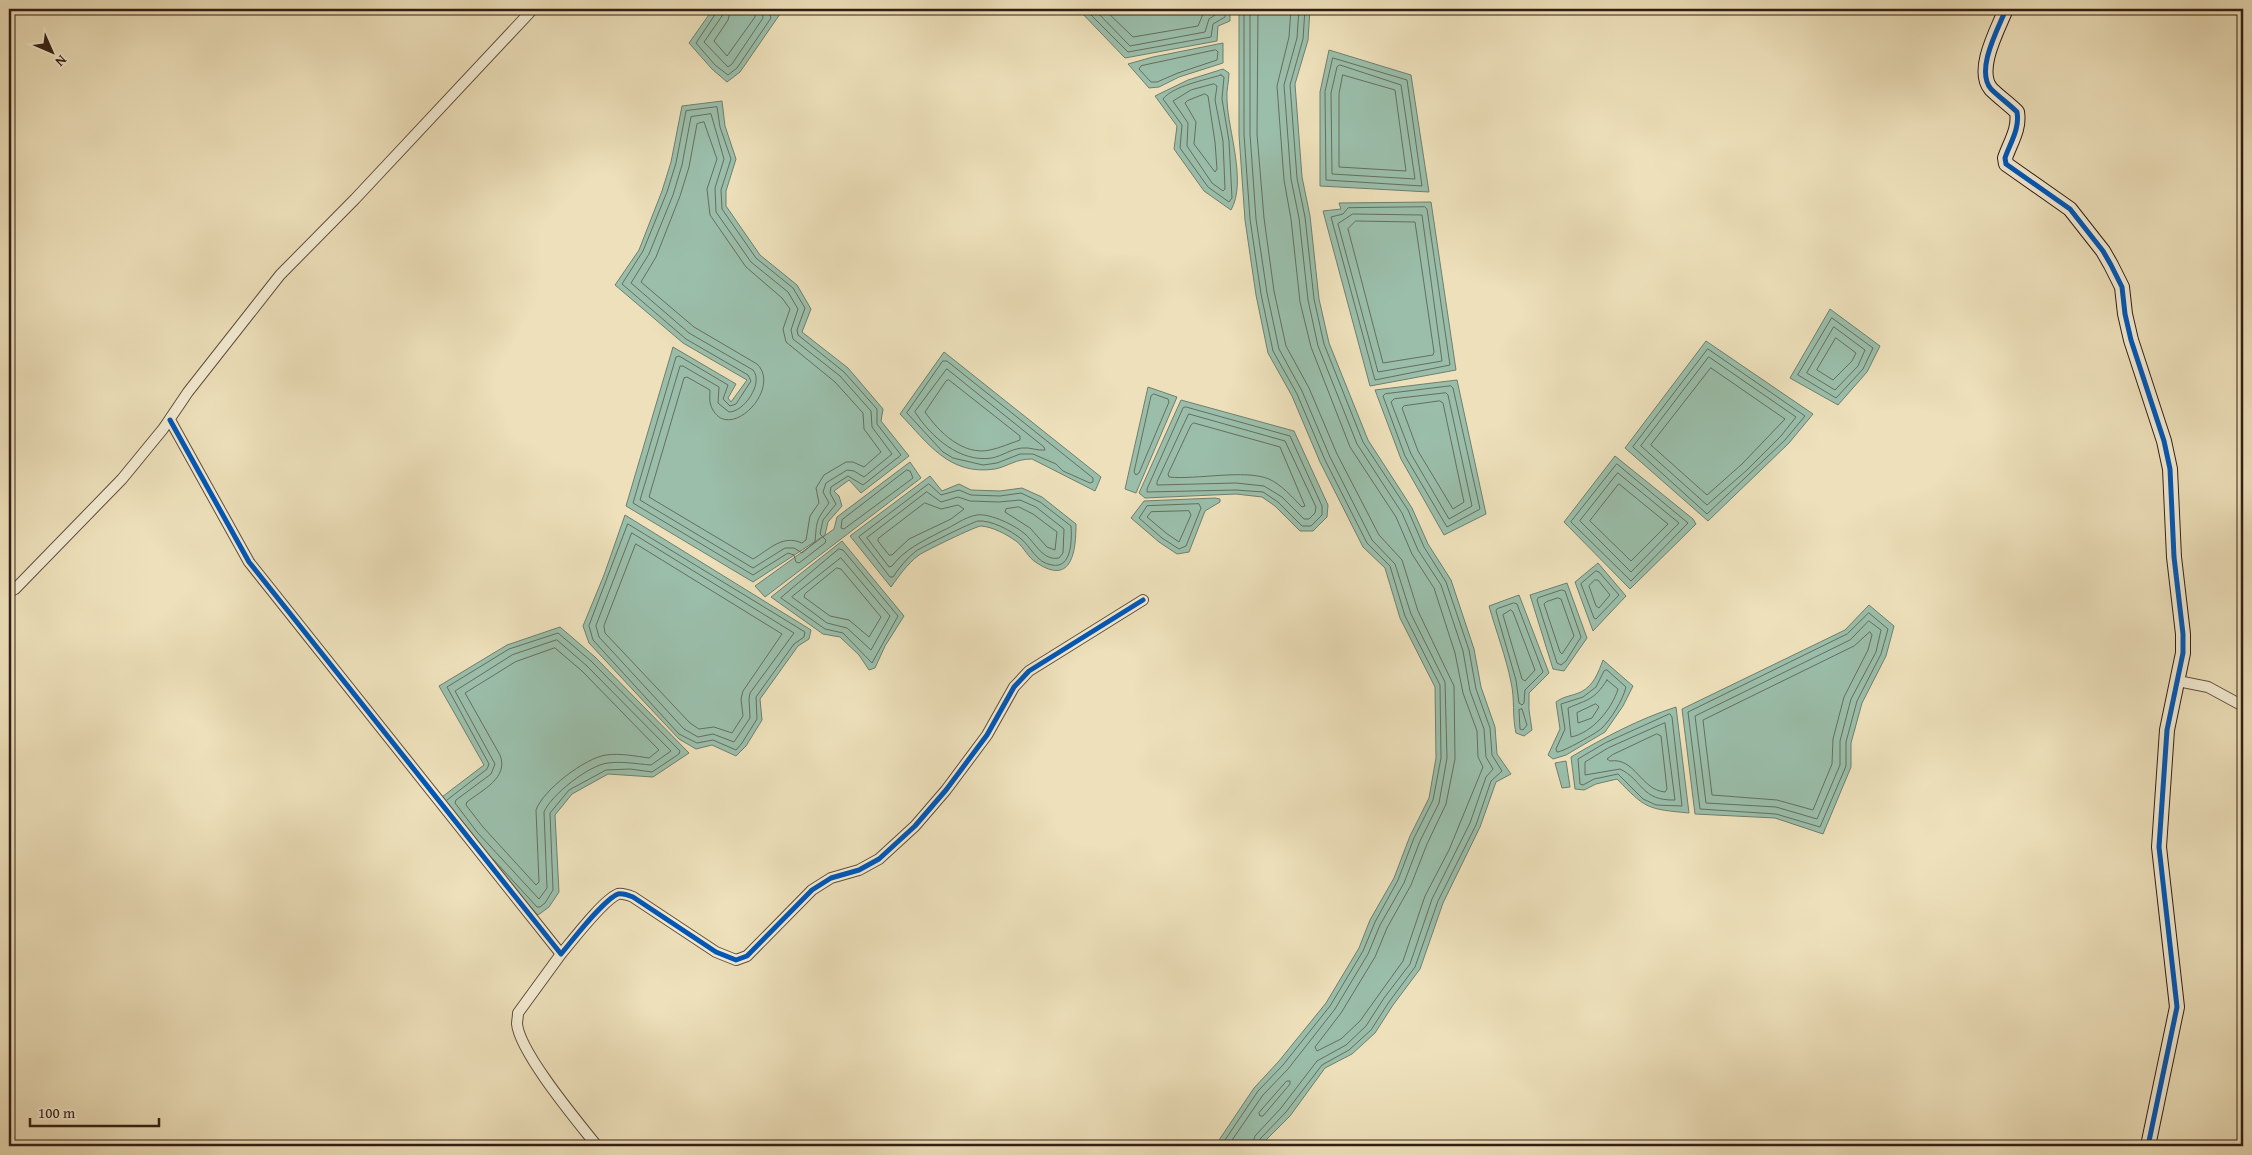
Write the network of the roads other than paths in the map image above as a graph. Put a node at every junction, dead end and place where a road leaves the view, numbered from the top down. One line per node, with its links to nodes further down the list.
1 (533, 9): 3 (street)
2 (2006, 9): 6 (street)
3 (170, 420): 4 (street); 8 (street)
4 (9, 592)
5 (1143, 600): 8 (street)
6 (2178, 680): 7 (street); 10 (street)
7 (2243, 706)
8 (561, 954): 9 (street)
9 (597, 1146)
10 (2148, 1146)

